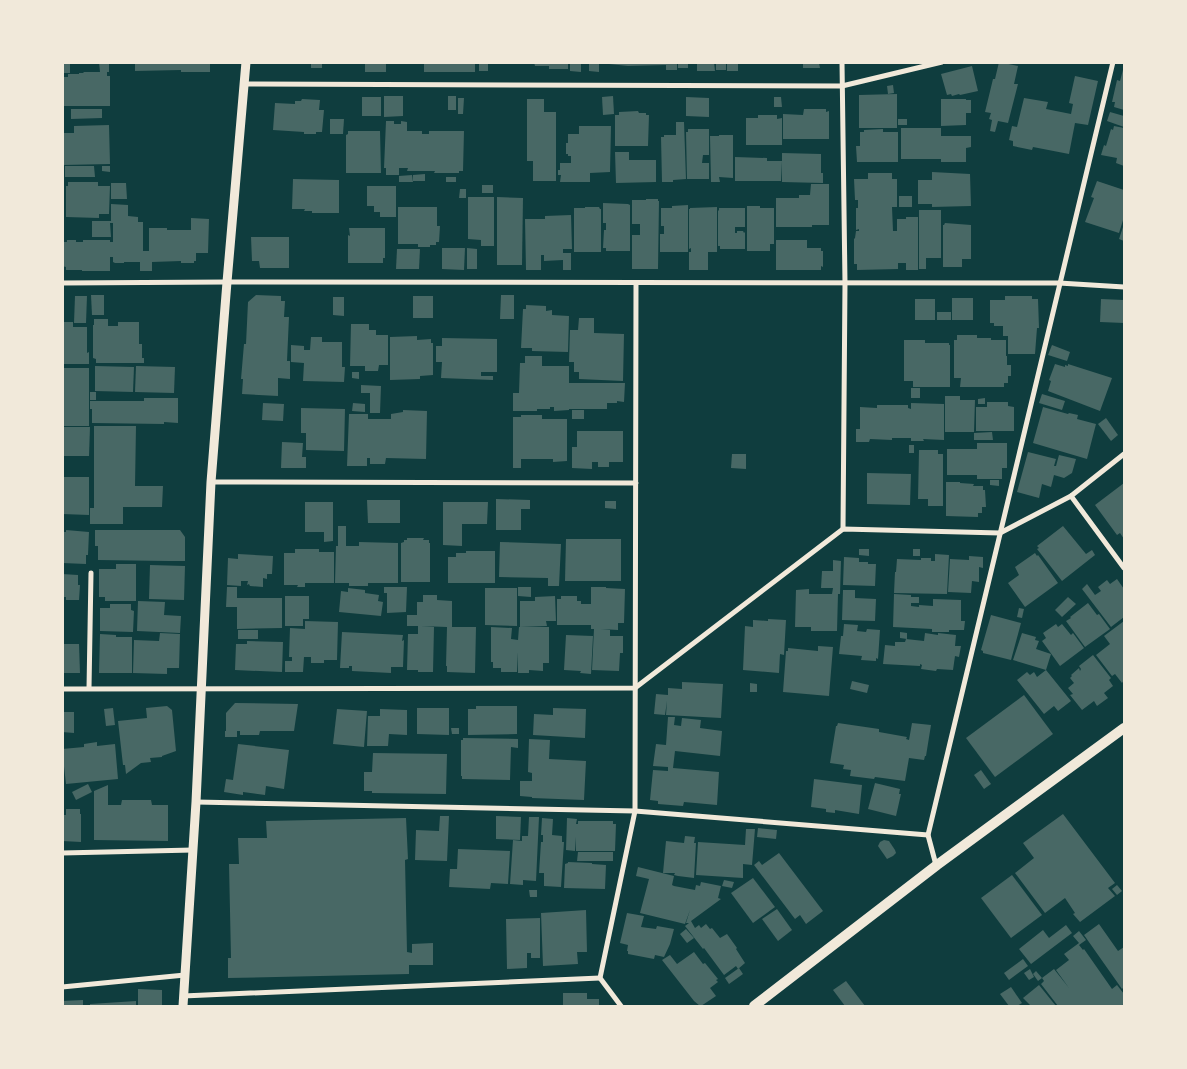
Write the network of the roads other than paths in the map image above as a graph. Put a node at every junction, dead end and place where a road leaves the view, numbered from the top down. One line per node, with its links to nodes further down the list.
1 (246, 62): 5 (street)
2 (842, 62): 6 (street)
3 (942, 62): 6 (street)
4 (1114, 62): 11 (street)
5 (244, 84): 6 (street); 7 (street)
6 (842, 86): 10 (street)
7 (227, 282): 8 (street); 9 (street); 14 (street)
8 (62, 283)
9 (636, 283): 10 (street); 15 (street)
10 (845, 283): 11 (street); 17 (street)
11 (1059, 283): 12 (street); 18 (street)
12 (1124, 286)
13 (1124, 454): 16 (street)
14 (211, 482): 15 (street); 22 (street)
15 (636, 483): 23 (street)
16 (1071, 496): 18 (street); 19 (street)
17 (843, 529): 18 (street); 23 (street)
18 (1000, 533): 28 (street)
19 (1124, 568)
20 (91, 573): 21 (street)
21 (89, 688): 22 (street); 24 (street)
22 (201, 688): 23 (street); 26 (street)
23 (635, 688): 27 (street)
24 (62, 689)
25 (1124, 728): 31 (main road)
26 (196, 802): 27 (street); 29 (street)
27 (635, 811): 28 (street); 33 (street)
28 (928, 834): 31 (street)
29 (193, 850): 30 (street); 32 (street)
30 (62, 853)
31 (936, 865): 38 (main road)
32 (185, 975): 34 (street); 35 (street)
33 (600, 978): 35 (street); 37 (street)
34 (62, 987)
35 (183, 996): 36 (street)
36 (183, 1006)
37 (621, 1006)
38 (754, 1006)

